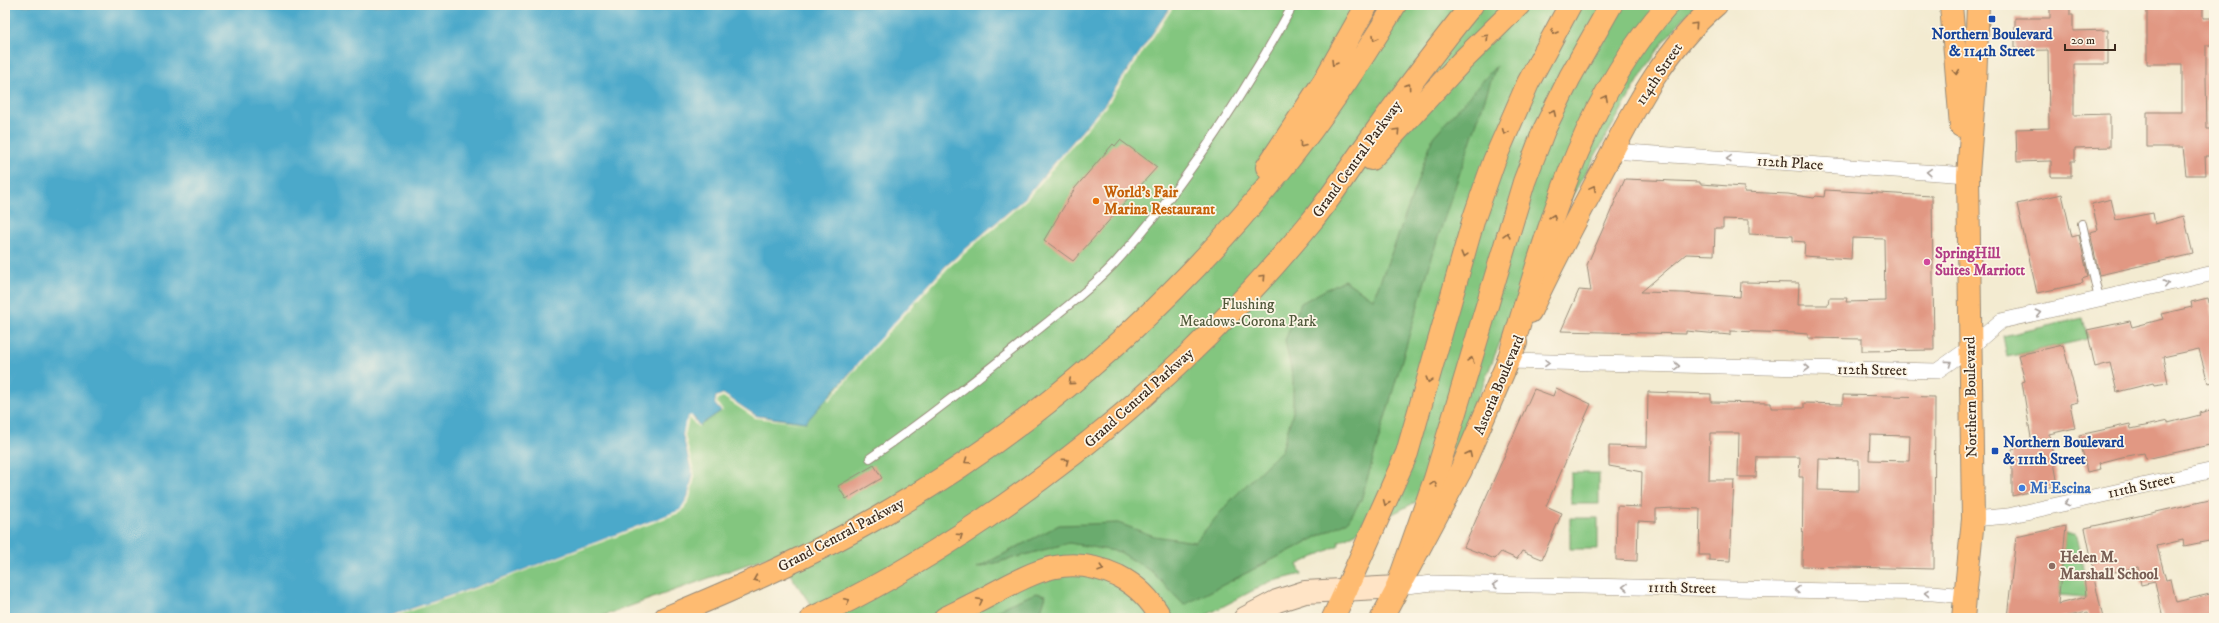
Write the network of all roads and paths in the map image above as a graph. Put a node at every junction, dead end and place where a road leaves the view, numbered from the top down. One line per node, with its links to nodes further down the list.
1 (1293, 5): 21 (lane)
2 (1367, 5): 19 (main road, Grand Central Parkway, one-way to 19)
3 (1395, 5): 19 (main road, Grand Central Parkway, one-way to 19)
4 (1472, 5): 14 (main road, Grand Central Parkway, one-way to 4)
5 (1519, 5): 14 (main road, one-way to 5)
6 (1570, 5): 25 (main road, one-way to 25)
7 (1611, 5): 24 (main road, one-way to 7)
8 (1668, 5): 20 (main road, one-way to 8)
9 (1716, 5): 12 (main road, 114th Street, one-way to 9)
10 (1952, 5): 13 (main road, Northern Boulevard, one-way to 13)
11 (1978, 5): 13 (main road, Northern Boulevard)
12 (1612, 151): 13 (street, 112th Place, one-way to 12); 20 (main road, Astoria Boulevard, one-way to 12)
13 (1968, 175): 18 (main road, Northern Boulevard)
14 (1312, 220): 29 (main road, Grand Central Parkway, one-way to 14)
15 (2082, 224): 17 (lane)
16 (2214, 273): 17 (street, 112th Street, one-way to 16)
17 (2099, 299): 18 (street, 112th Street, one-way to 17)
18 (1971, 347): 20 (street, 112th Street, one-way to 18); 23 (main road, Northern Boulevard)
19 (1100, 357): 28 (main road, Grand Central Parkway, one-way to 28)
20 (1508, 361): 24 (main road, Astoria Boulevard, one-way to 20)
21 (870, 458)
22 (2214, 470): 23 (street, 111th Street, one-way to 23)
23 (1973, 519): 26 (main road, Northern Boulevard)
24 (1397, 587): 25 (street); 26 (street, 111th Street, one-way to 24); 33 (main road, Astoria Boulevard)
25 (1346, 590): 27 (street); 32 (main road)
26 (1966, 596): 34 (main road, Northern Boulevard)
27 (1254, 616)
28 (665, 618)
29 (812, 618)
30 (945, 618): 31 (main road, one-way to 31)
31 (1161, 618)
32 (1333, 618)
33 (1382, 618)
34 (1963, 618)

